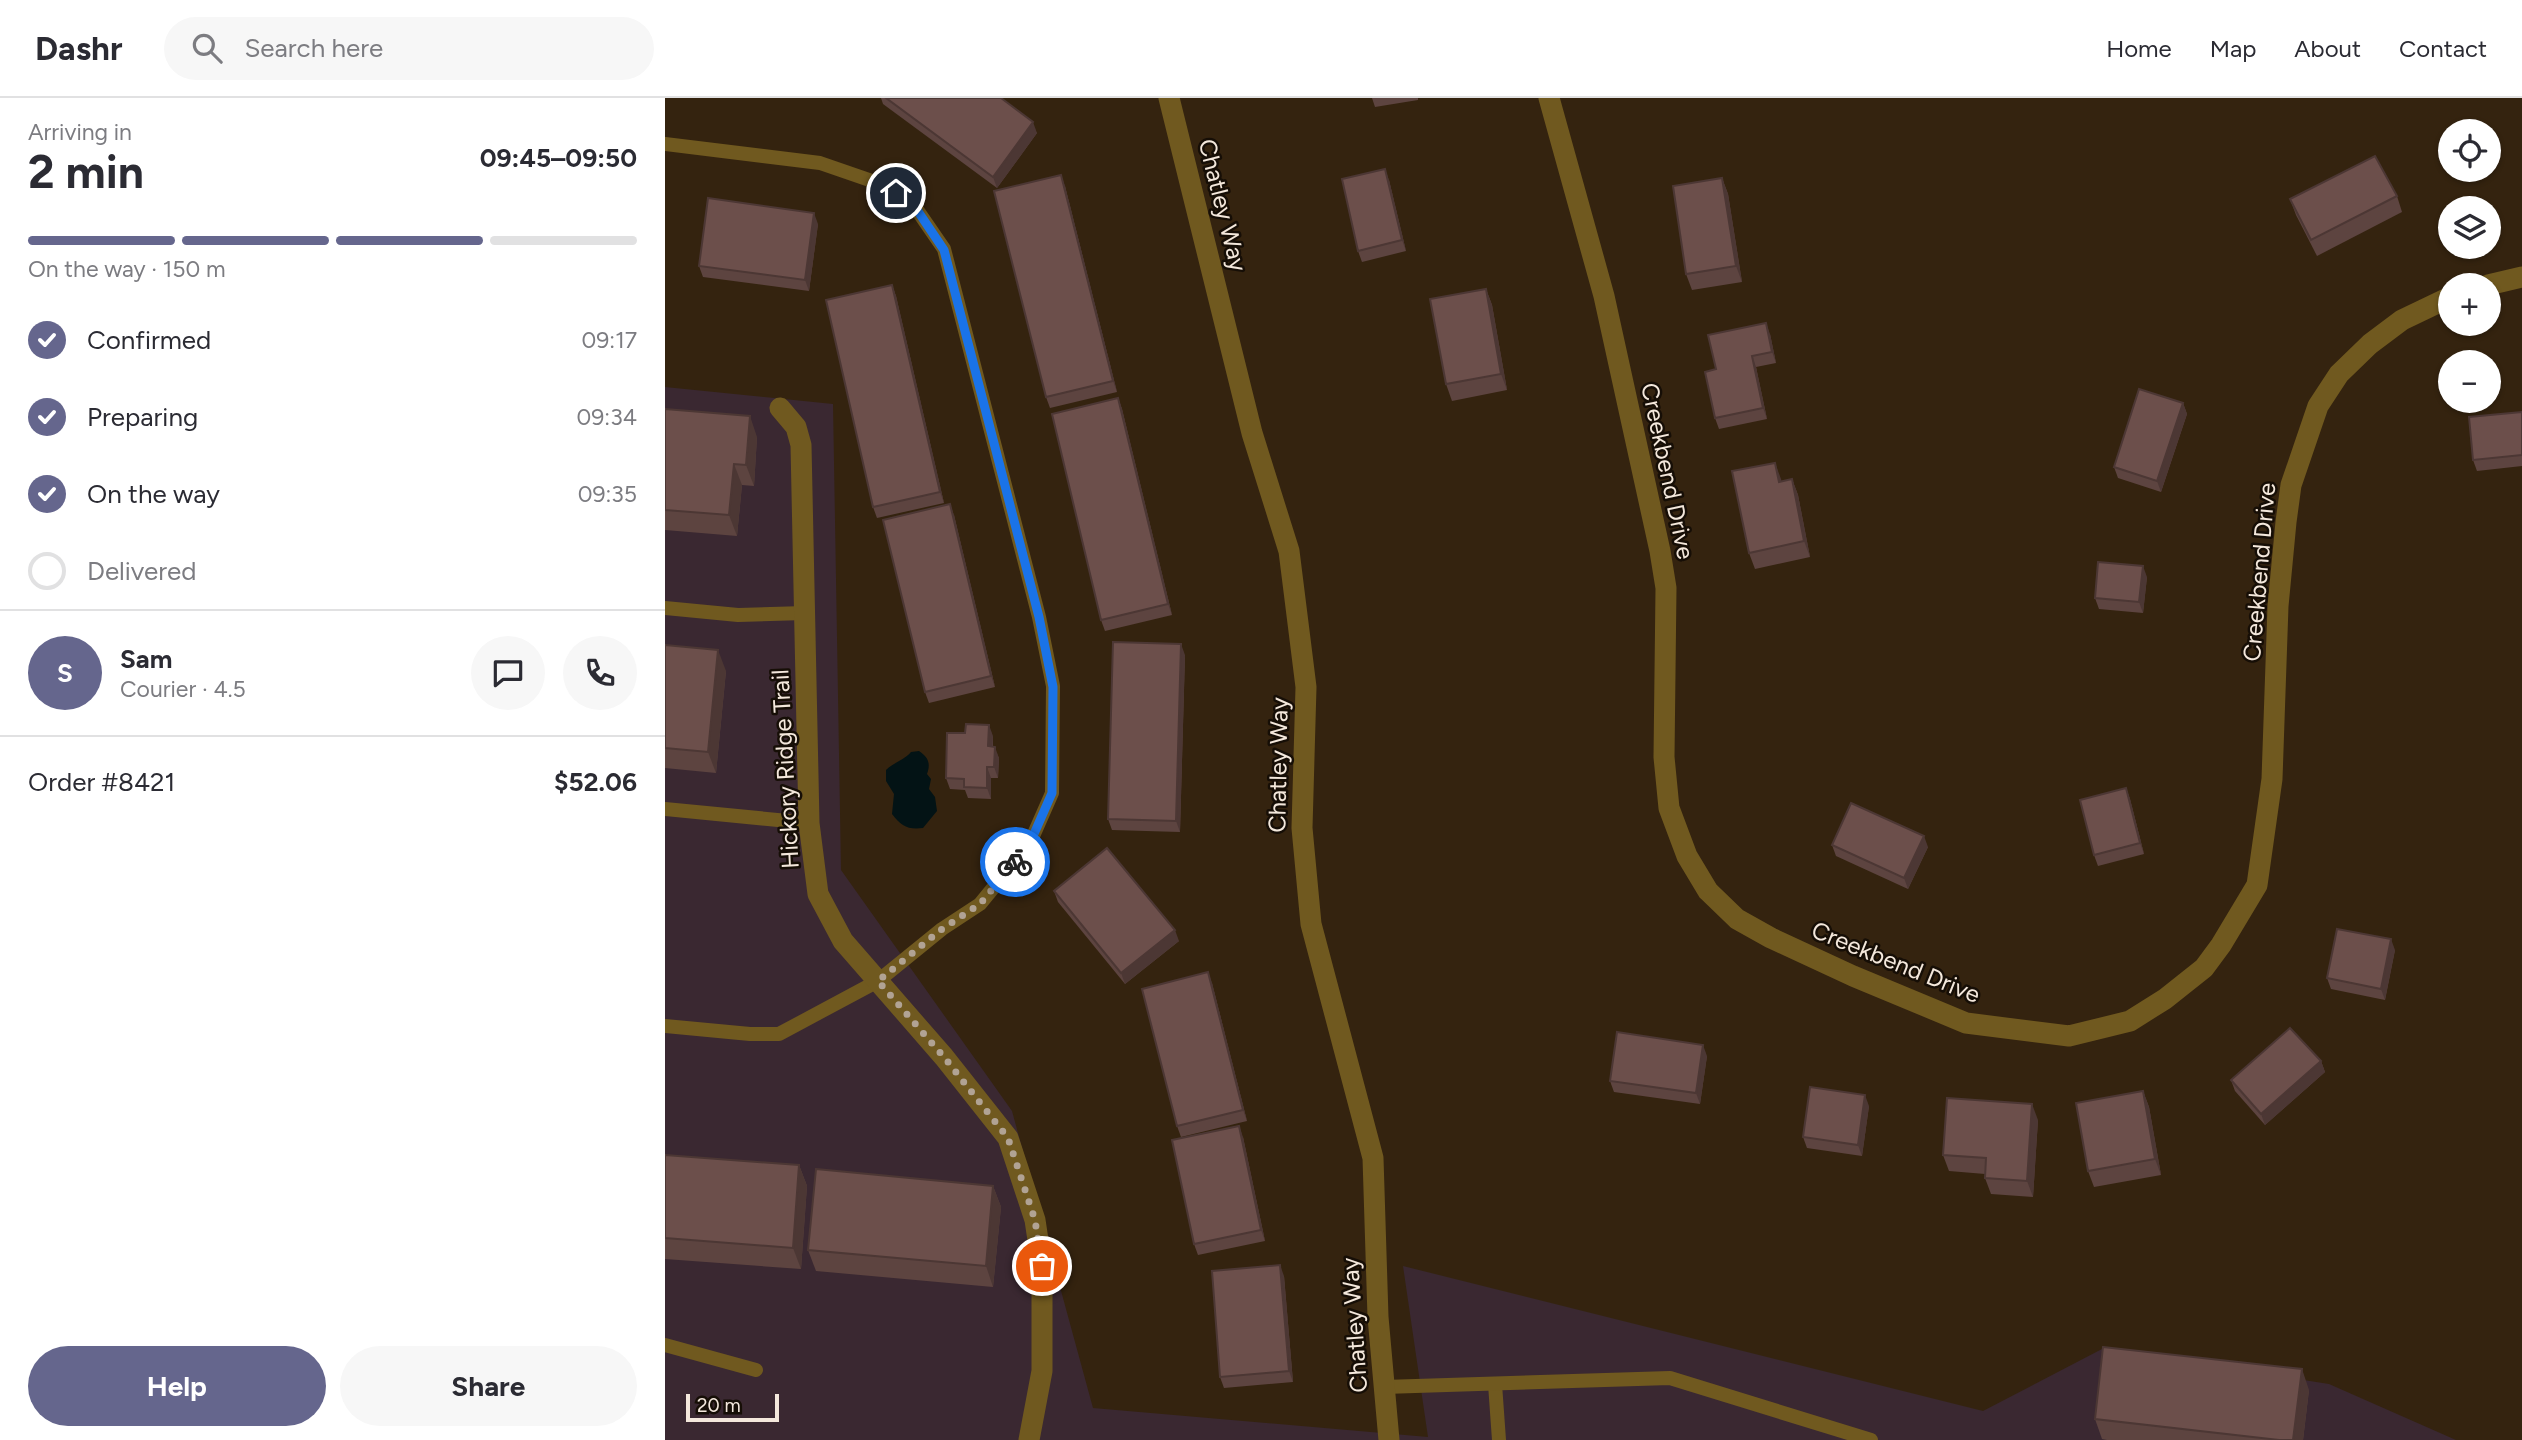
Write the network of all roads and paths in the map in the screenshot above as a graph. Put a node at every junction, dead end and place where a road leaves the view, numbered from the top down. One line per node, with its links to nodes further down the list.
1 (1170, 98): 17 (street, Chatley Way)
2 (1549, 98): 6 (street, Creekbend Drive)
3 (665, 144): 12 (lane)
4 (2522, 277): 5 (street)
5 (2501, 282)
6 (2438, 303)
7 (780, 408): 9 (street, Hickory Ridge Trail)
8 (665, 608): 9 (lane)
9 (805, 613): 11 (street, Hickory Ridge Trail)
10 (665, 809): 11 (lane)
11 (809, 823): 12 (street, Hickory Ridge Trail)
12 (878, 981): 13 (lane); 18 (street, Hickory Ridge Trail)
13 (665, 1026)
14 (665, 1345): 15 (lane)
15 (756, 1370)
16 (1496, 1384): 17 (lane); 20 (lane); 21 (lane)
17 (1384, 1387): 19 (street, Chatley Way)
18 (1029, 1440)
19 (1389, 1440)
20 (1499, 1440)
21 (1871, 1440)

